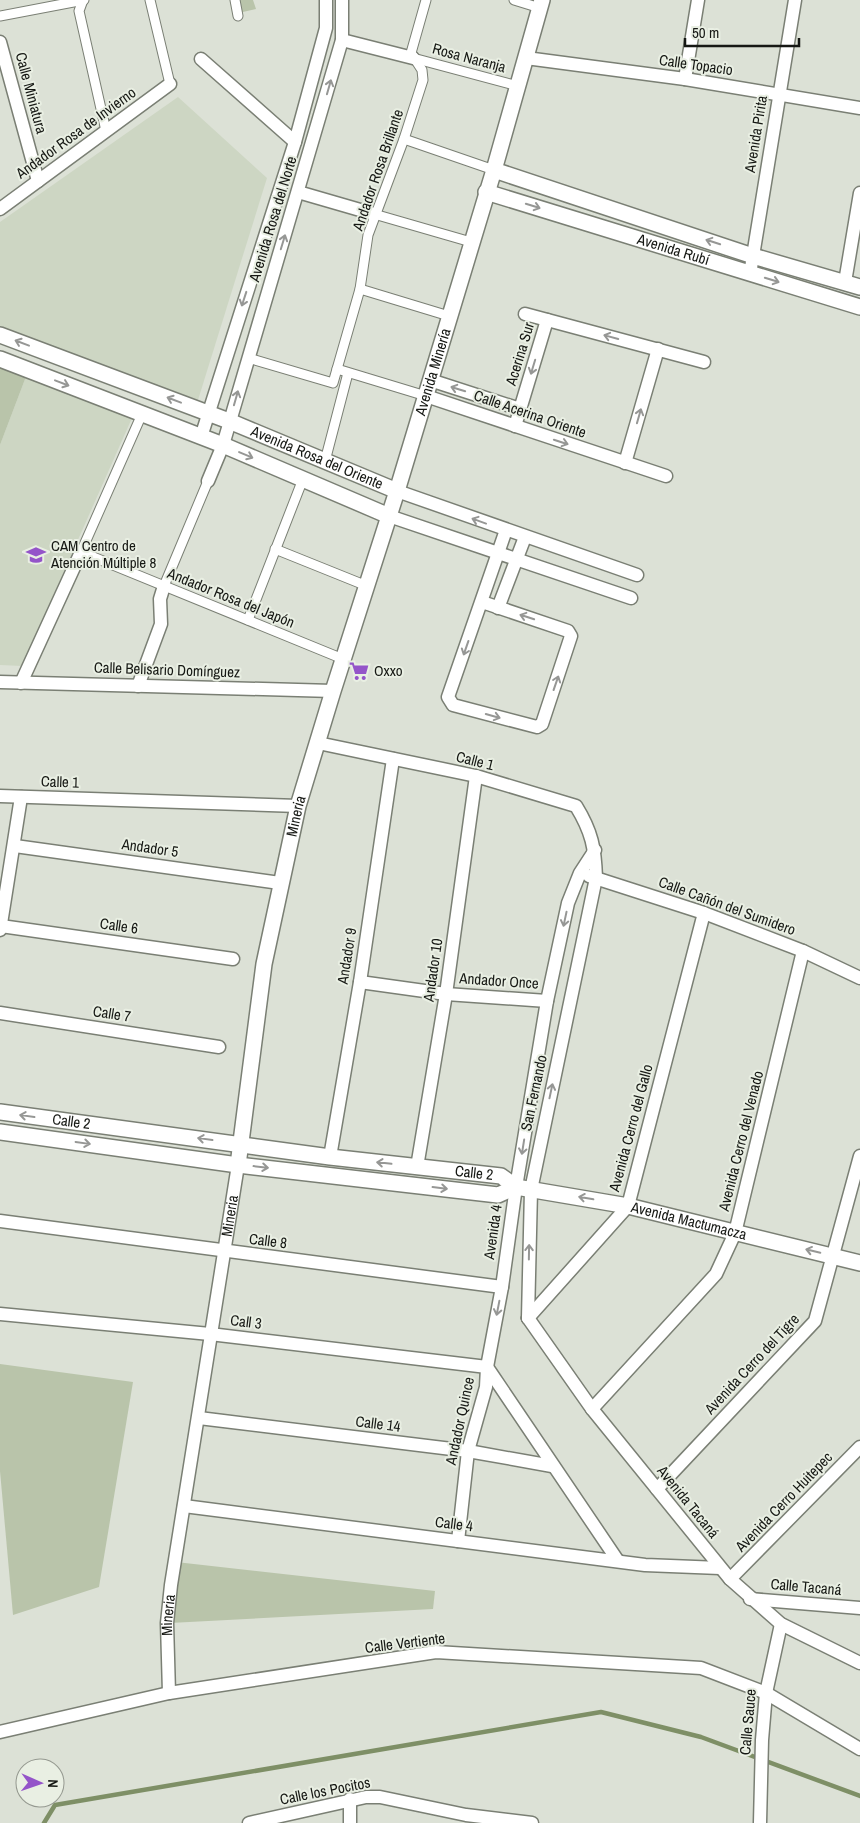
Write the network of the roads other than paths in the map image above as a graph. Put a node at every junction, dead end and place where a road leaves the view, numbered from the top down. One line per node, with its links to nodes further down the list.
1 (84, 0): 11 (street); 23 (street)
2 (150, 0): 19 (street)
3 (235, 0): 12 (street)
4 (326, 0): 25 (street, Avenida Rosa del Norte)
5 (342, 0): 13 (street, Avenida Rosa del Norte)
6 (426, 0): 15 (street)
7 (514, 0): 10 (street)
8 (698, 0): 18 (street)
9 (795, 0): 21 (street, Avenida Pirita)
10 (541, 4): 16 (street, Avenida Minería)
11 (0, 16)
12 (238, 16)
13 (342, 40): 15 (street); 28 (street, Avenida Rosa del Norte, one-way to 13)
14 (0, 42): 27 (street, Calle Miniatura)
15 (412, 58): 20 (street, Rosa Naranja); 24 (street, Andador Rosa Brillante)
16 (526, 58): 18 (street, Calle Topacio); 20 (street, Avenida Minería)
17 (201, 59): 25 (street)
18 (685, 79): 21 (street, Calle Topacio)
19 (170, 84): 23 (street, Andador Rosa de Invierno)
20 (518, 86): 26 (street, Avenida Minería)
21 (778, 94): 22 (street, Calle Topacio); 34 (street, Avenida Pirita)
22 (860, 108)
23 (106, 131): 27 (street, Andador Rosa de Invierno)
24 (404, 139): 26 (street); 32 (street, Andador Rosa Brillante)
25 (295, 142): 53 (street, Avenida Rosa del Norte, one-way to 53)
26 (494, 170): 29 (street, Avenida Minería); 34 (street, Avenida Rubí, one-way to 26)
27 (38, 181): 31 (street, Andador Rosa de Invierno)
28 (298, 192): 32 (street); 45 (street, Avenida Rosa del Norte, one-way to 28)
29 (486, 192): 33 (street, Avenida Minería); 35 (street, Avenida Rubí, one-way to 35)
30 (860, 193): 36 (street)
31 (0, 209)
32 (374, 214): 33 (street); 38 (street, Andador Rosa Brillante)
33 (471, 242): 41 (street, Avenida Minería)
34 (753, 256): 35 (street, Avenida Pirita); 36 (street, Avenida Rubí)
35 (750, 274): 39 (street, Avenida Rubí, one-way to 39)
36 (845, 282): 37 (street, Avenida Rubí)
37 (860, 287)
38 (360, 289): 41 (street); 48 (street, Andador Rosa Brillante)
39 (860, 307)
40 (525, 314): 42 (street)
41 (449, 316): 50 (street, Avenida Minería)
42 (547, 320): 44 (street, one-way to 42); 52 (street, Acerina Sur, one-way to 52)
43 (0, 335): 53 (street, Avenida Rosa del Oriente, one-way to 43)
44 (658, 349): 47 (street); 60 (street, one-way to 44)
45 (248, 358): 48 (street, Andador Rosa Brillante); 55 (street, Avenida Rosa del Norte, one-way to 45)
46 (0, 359): 54 (street, Avenida Rosa del Oriente, one-way to 54)
47 (704, 362)
48 (337, 369): 49 (street)
49 (348, 373): 51 (street); 59 (street)
50 (430, 380): 51 (street, Avenida Minería); 52 (street, Calle Acerina Oriente, one-way to 50)
51 (426, 396): 56 (street, Calle Acerina Oriente); 64 (street, Avenida Minería)
52 (520, 409): 56 (street, Acerina Sur)
53 (208, 413): 55 (street, Avenida Rosa del Oriente); 57 (street, Avenida Rosa del Norte)
54 (142, 414): 57 (street, Avenida Rosa del Oriente); 69 (street)
55 (229, 421): 58 (street, Avenida Rosa del Norte); 59 (street, Avenida Rosa del Oriente)
56 (515, 426): 60 (street, Calle Acerina Oriente, one-way to 60)
57 (201, 437): 58 (street, Avenida Rosa del Oriente)
58 (223, 445): 62 (street, Avenida Rosa del Oriente, one-way to 62); 63 (street, Avenida Rosa del Norte)
59 (326, 462): 64 (street, Avenida Rosa del Oriente)
60 (625, 463): 61 (street, Calle Acerina Oriente)
61 (666, 476)
62 (302, 479): 65 (street, Avenida Rosa del Oriente); 68 (street)
63 (208, 481): 73 (street)
64 (397, 492): 65 (street, Avenida Minería); 66 (street, Avenida Rosa del Oriente, one-way to 64)
65 (389, 516): 70 (street, Avenida Rosa del Oriente); 74 (street, Avenida Minería)
66 (506, 530): 67 (street, Avenida Rosa del Oriente); 70 (street)
67 (525, 537): 71 (street); 72 (street, Avenida Rosa del Oriente)
68 (275, 549): 74 (street); 78 (street)
69 (81, 552): 73 (street, Andador Rosa del Japón); 81 (street)
70 (497, 554): 71 (street, Avenida Rosa del Oriente); 76 (street)
71 (515, 560): 75 (street, Avenida Rosa del Oriente); 77 (street)
72 (637, 575)
73 (164, 586): 78 (street, Andador Rosa del Japón); 82 (street)
74 (366, 586): 79 (street, Avenida Minería)
75 (631, 598)
76 (482, 602): 77 (street); 77 (street, one-way to 77)
77 (498, 608)
78 (248, 620): 79 (street, Andador Rosa del Japón)
79 (343, 659): 83 (street, Avenida Minería)
80 (0, 682): 81 (street, Calle Belisario Domínguez)
81 (21, 682): 82 (street, Calle Belisario Domínguez)
82 (138, 686): 83 (street, Calle Belisario Domínguez)
83 (332, 691): 84 (street, Avenida Minería)
84 (318, 743): 85 (street, Calle 1); 89 (street, Mineria)
85 (393, 759): 86 (street, Calle 1); 100 (street, Andador 9)
86 (476, 776): 91 (street, Calle 1); 101 (street, Andador 10)
87 (0, 796): 88 (street, Calle 1)
88 (21, 796): 89 (street, Calle 1); 90 (street)
89 (298, 806): 94 (street, Mineria)
90 (15, 846): 94 (street, Andador 5); 96 (street)
91 (595, 850): 92 (street); 93 (street, Calle 1)
92 (580, 873): 93 (street, Calle Cañón del Sumidero); 102 (street, Avenida 4, one-way to 102)
93 (596, 878): 95 (street, Calle Cañón del Sumidero); 112 (street, San Fernando, one-way to 93)
94 (280, 883): 107 (street, Mineria)
95 (704, 913): 97 (street, Calle Cañón del Sumidero); 113 (street, Avenida Cerro del Gallo)
96 (0, 928): 98 (street, Calle 6)
97 (803, 951): 99 (street, Calle Cañón del Sumidero); 115 (street, Avenida Cerro del Venado)
98 (233, 959)
99 (860, 978)
100 (360, 982): 101 (street, Andador Once); 109 (street, Andador 9)
101 (446, 994): 102 (street, Andador Once); 111 (street, Andador 10)
102 (547, 1001): 112 (street, Avenida 4, one-way to 112)
103 (0, 1013): 104 (street, Calle 7)
104 (219, 1047)
105 (0, 1112): 107 (street, Calle 2, one-way to 105)
106 (0, 1132): 110 (street, Calle 2, one-way to 110)
107 (240, 1144): 109 (street, Calle 2); 110 (street, Mineria)
108 (860, 1156): 117 (street, Avenida Cerro del Tigre)
109 (330, 1157): 111 (street, Calle 2, one-way to 109)
110 (238, 1165): 112 (street, Calle 2, one-way to 112); 116 (street, Mineria)
111 (417, 1167): 112 (street, Calle 2)
112 (523, 1188): 113 (street, Avenida Mactumacza, one-way to 112); 119 (street, Avenida 4); 121 (street, San Fernando, one-way to 112)
113 (628, 1206): 115 (street, Avenida Mactumacza); 121 (street, Avenida Cerro del Gallo)
114 (0, 1221): 116 (street, Calle 8)
115 (735, 1233): 117 (street, Avenida Mactumacza, one-way to 115); 124 (street, Avenida Cerro del Venado)
116 (223, 1252): 119 (street, Calle 8); 122 (street, Mineria)
117 (834, 1256): 118 (street, Avenida Mactumacza); 129 (street, Avenida Cerro del Tigre)
118 (860, 1263)
119 (502, 1287): 123 (street, Avenida 4, one-way to 123)
120 (0, 1314): 122 (street, Call 3)
121 (528, 1318): 124 (street, Avenida Tacaná)
122 (210, 1334): 123 (street, Call 3); 125 (street, Mineria)
123 (487, 1367): 127 (street, Andador Quince); 128 (street)
124 (592, 1409): 129 (street, Avenida Tacaná)
125 (198, 1418): 127 (street, Calle 14); 130 (street, Mineria)
126 (860, 1447): 134 (street, Avenida Cerro Huitepec)
127 (468, 1451): 128 (street, Calle 14); 131 (street, Andador Quince)
128 (552, 1466): 132 (street)
129 (657, 1489): 133 (street, Avenida Tacaná)
130 (184, 1506): 131 (street, Calle 4); 139 (street, Mineria)
131 (458, 1541): 132 (street, Calle 4)
132 (618, 1561): 133 (street, Calle 4)
133 (720, 1568): 134 (street, Avenida Tacaná)
134 (730, 1579): 135 (street, Avenida Tacaná)
135 (750, 1598): 136 (street, Calle Tacaná); 137 (street, Avenida Tacaná)
136 (858, 1606)
137 (781, 1624): 138 (street, Avenida Tacaná); 140 (street, Calle Sauce)
138 (860, 1663)
139 (169, 1693): 140 (street, Calle Vertiente); 141 (street, Calle Vertiente)
140 (766, 1693): 142 (street, Calle Vertiente); 148 (street, Calle Sauce)
141 (0, 1732)
142 (860, 1749)
143 (350, 1799): 144 (street, Calle los Pocitos); 145 (street, Calle los Pocitos); 146 (street)
144 (465, 1819): 147 (street, Calle los Pocitos)
145 (249, 1823)
146 (350, 1823)
147 (532, 1823)
148 (760, 1823)

